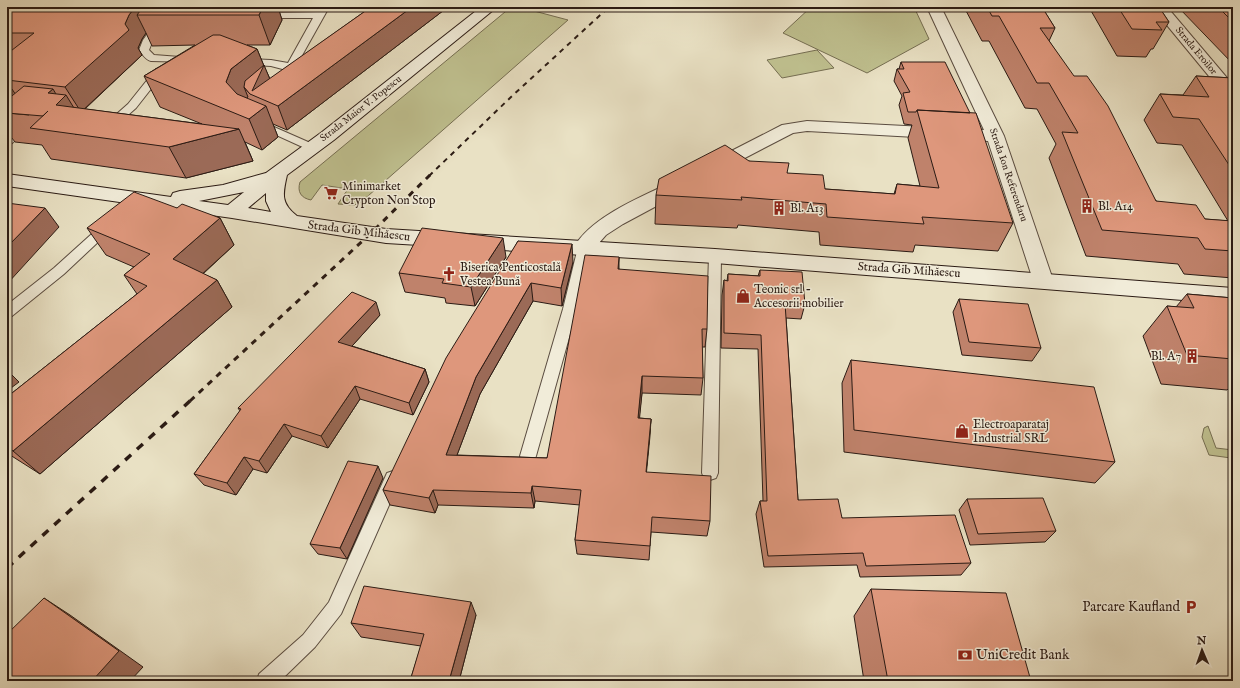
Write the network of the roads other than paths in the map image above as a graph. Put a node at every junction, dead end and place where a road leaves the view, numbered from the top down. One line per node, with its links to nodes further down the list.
1 (490, 7): 19 (main road, Strada Maior V. Popescu)
2 (934, 7): 17 (main road, Strada Ion Referendaru)
3 (1159, 7): 13 (main road, Strada Eroilor)
4 (322, 11): 5 (lane); 11 (lane)
5 (250, 15)
6 (158, 16): 8 (lane)
7 (315, 55): 11 (lane)
8 (169, 60): 9 (lane); 16 (lane)
9 (200, 60)
10 (236, 62): 11 (lane)
11 (291, 67): 12 (lane)
12 (280, 76)
13 (1233, 95)
14 (35, 117): 18 (lane)
15 (250, 117): 19 (lane)
16 (130, 123)
17 (996, 136): 25 (main road); 27 (main road, Strada Ion Referendaru)
18 (7, 142)
19 (311, 147): 20 (main road, Strada Maior V. Popescu)
20 (279, 172): 22 (main road); 23 (main road, Strada Maior V. Popescu); 24 (main road)
21 (7, 180): 22 (main road, Strada Gib Mihăescu)
22 (131, 206): 23 (main road, Strada Gib Mihăescu); 29 (lane)
23 (232, 212): 24 (main road, Strada Gib Mihăescu)
24 (293, 222): 25 (main road, Strada Gib Mihăescu)
25 (584, 247): 26 (main road, Strada Gib Mihăescu); 30 (lane)
26 (715, 256): 27 (main road, Strada Gib Mihăescu); 32 (lane)
27 (1043, 280): 28 (main road, Strada Gib Mihăescu)
28 (1233, 296)
29 (7, 312)
30 (528, 456)
31 (400, 462): 33 (lane)
32 (710, 473)
33 (266, 681)

